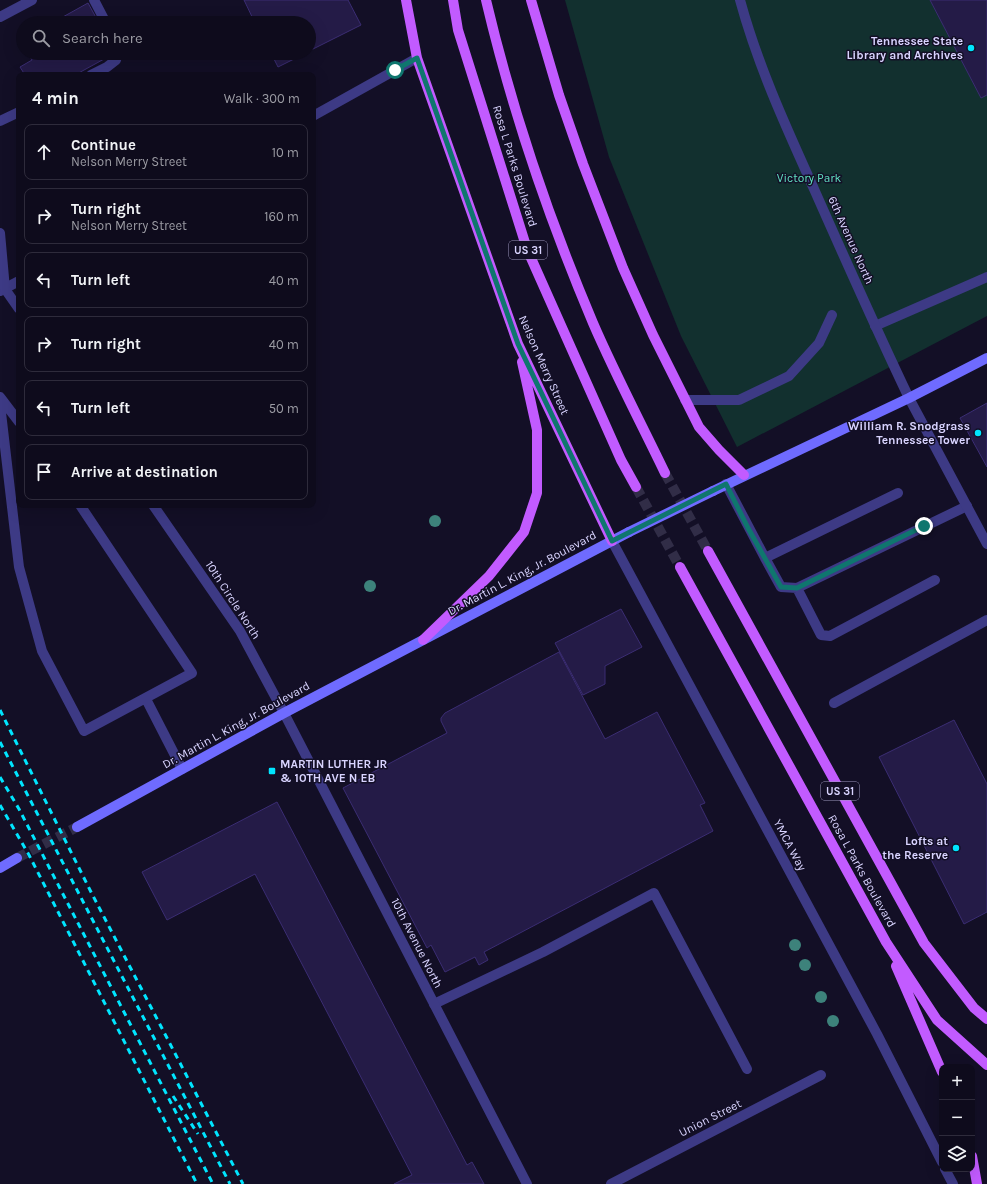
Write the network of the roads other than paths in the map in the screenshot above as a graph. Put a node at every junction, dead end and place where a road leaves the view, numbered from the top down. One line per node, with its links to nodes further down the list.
1 (32, 0): 9 (street)
2 (94, 0): 8 (street)
3 (406, 0): 10 (main road, Nelson Merry Street)
4 (452, 0): 33 (main road, Rosa L Parks Boulevard / US 31)
5 (486, 0): 30 (main road, Rosa L Parks Boulevard / US 31)
6 (531, 0): 27 (main road)
7 (740, 0): 22 (street, 6th Avenue North)
8 (102, 16)
9 (0, 17)
10 (417, 58): 14 (street); 23 (main road, Nelson Merry Street)
11 (116, 60): 12 (street)
12 (97, 72)
13 (16, 113): 15 (street)
14 (316, 114)
15 (0, 121)
16 (0, 234): 19 (street)
17 (987, 278): 22 (street)
18 (16, 283): 19 (street)
19 (3, 290): 20 (street)
20 (16, 305)
21 (832, 315): 27 (street)
22 (875, 326): 26 (street, 6th Avenue North)
23 (518, 344): 38 (main road, Nelson Merry Street); 46 (main road)
24 (987, 358): 26 (main road, Dr. Martin L. King, Jr. Boulevard)
25 (0, 397): 29 (street)
26 (909, 398): 31 (main road, Dr. Martin L. King, Jr. Boulevard); 35 (street, 6th Avenue North)
27 (684, 400): 31 (main road)
28 (0, 404): 47 (street)
29 (16, 418)
30 (665, 473)
31 (744, 475): 32 (main road, Dr. Martin L. King, Jr. Boulevard)
32 (726, 484): 38 (main road, Dr. Martin L. King, Jr. Boulevard, bridge); 41 (street)
33 (636, 487)
34 (898, 493): 41 (street)
35 (966, 506): 39 (street, 6th Avenue North); 44 (street)
36 (82, 508): 47 (street)
37 (155, 508): 49 (street, 10th Circle North)
38 (612, 541): 46 (main road, Dr. Martin L. King, Jr. Boulevard); 61 (street, YMCA Way)
39 (987, 544)
40 (708, 551): 56 (main road, Rosa L Parks Boulevard / US 31)
41 (765, 558): 44 (street)
42 (680, 567): 54 (main road, Rosa L Parks Boulevard / US 31)
43 (935, 580): 44 (street)
44 (797, 588)
45 (987, 620): 48 (street)
46 (423, 640): 49 (main road, Dr. Martin L. King, Jr. Boulevard)
47 (146, 699): 50 (street)
48 (834, 703)
49 (284, 713): 50 (main road, Dr. Martin L. King, Jr. Boulevard); 55 (street, 10th Avenue North)
50 (182, 769): 51 (main road, Dr. Martin L. King, Jr. Boulevard)
51 (77, 827)
52 (17, 858): 53 (main road)
53 (0, 868)
54 (886, 942): 57 (main road); 58 (main road, Rosa L Parks Boulevard / US 31)
55 (434, 1004): 59 (street); 64 (street, 10th Avenue North)
56 (987, 1020)
57 (939, 1065)
58 (987, 1065)
59 (747, 1069)
60 (821, 1075): 65 (street, Union Street)
61 (939, 1156)
62 (947, 1172): 66 (street)
63 (975, 1172): 67 (main road)
64 (527, 1184)
65 (611, 1184)
66 (953, 1184)
67 (977, 1184)

